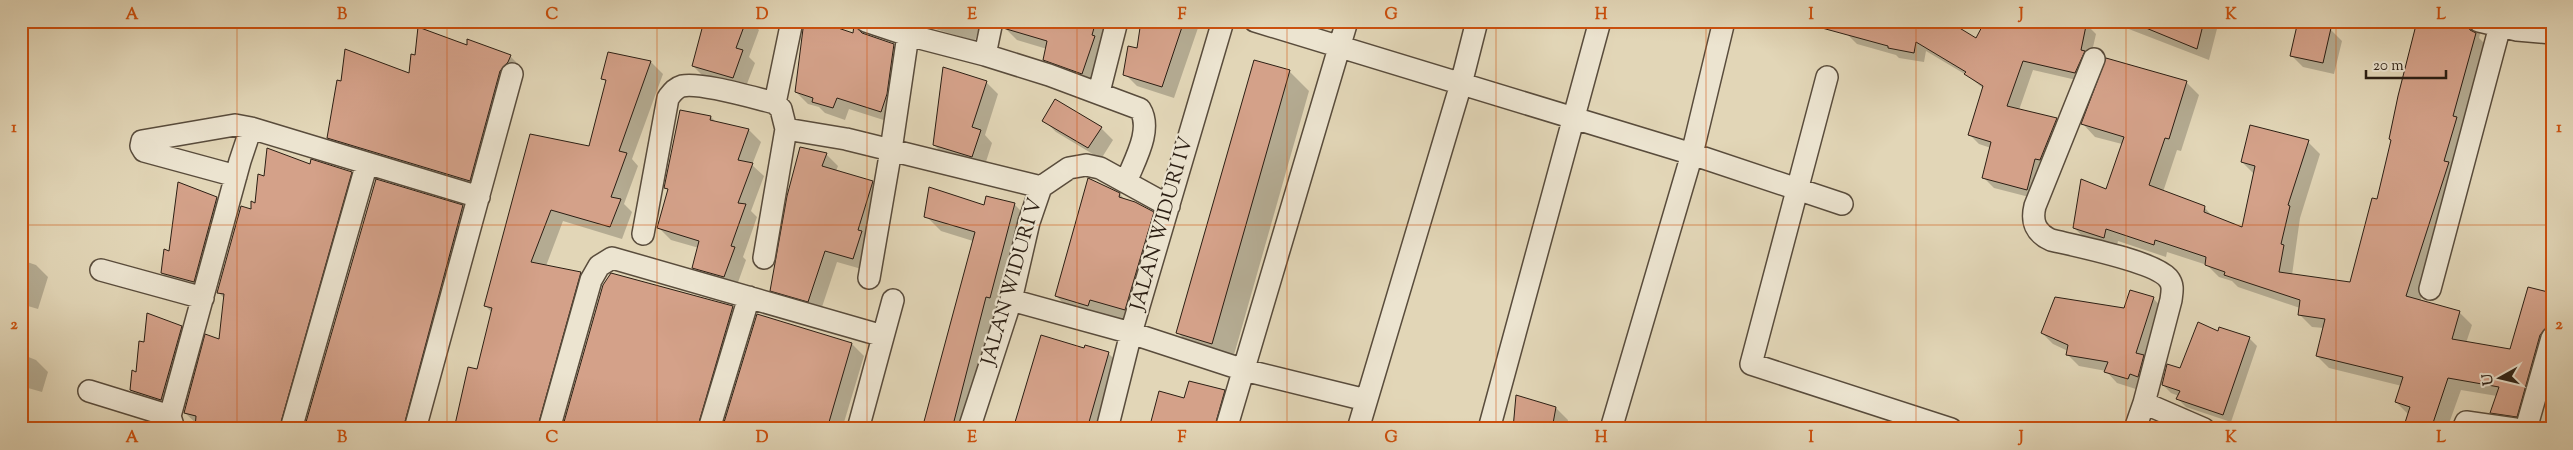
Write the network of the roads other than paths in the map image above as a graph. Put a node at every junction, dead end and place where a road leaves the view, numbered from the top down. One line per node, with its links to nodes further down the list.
1 (792, 21): 22 (street)
2 (866, 21): 14 (street)
3 (992, 21): 16 (street)
4 (1117, 21): 21 (street)
5 (1223, 21): 35 (street, JALAN WIDURI IV)
6 (1255, 21): 15 (street)
7 (1347, 21): 15 (street)
8 (1477, 21): 20 (street)
9 (1600, 21): 23 (street)
10 (1724, 21): 27 (street)
11 (2479, 21): 12 (street)
12 (2500, 26): 13 (street); 40 (street)
13 (2552, 33)
14 (908, 35): 16 (street); 26 (street)
15 (1340, 47): 20 (street); 48 (street)
16 (985, 55): 21 (street)
17 (2094, 59): 51 (street)
18 (512, 74): 33 (street)
19 (1827, 78): 32 (street)
20 (1461, 84): 23 (street); 50 (street)
21 (1099, 92): 30 (street)
22 (776, 103): 25 (street); 36 (street)
23 (1572, 118): 27 (street); 62 (street)
24 (251, 128): 28 (street); 29 (street); 29 (street)
25 (786, 129): 26 (street); 37 (street)
26 (891, 150): 31 (street); 39 (street)
27 (1692, 154): 32 (street); 63 (street)
28 (368, 163): 33 (street); 53 (street)
29 (236, 176): 42 (street)
30 (1126, 182): 31 (street, JALAN WIDURI V); 35 (street, JALAN WIDURI V)
31 (1041, 187): 44 (street, JALAN WIDURI V)
32 (1796, 189): 34 (street); 64 (street)
33 (479, 197): 54 (street)
34 (1842, 204)
35 (1169, 206): 45 (street, JALAN WIDURI IV)
36 (643, 234)
37 (764, 258)
38 (101, 270): 42 (street)
39 (869, 278)
40 (2430, 289)
41 (749, 296): 46 (street); 55 (street); 56 (street)
42 (203, 298): 52 (street)
43 (893, 300): 46 (street)
44 (1011, 300): 45 (street); 58 (street, JALAN WIDURI V)
45 (1131, 333): 48 (street); 59 (street, JALAN WIDURI IV)
46 (883, 336): 57 (street)
47 (2552, 338): 69 (street)
48 (1244, 370): 50 (street); 60 (street)
49 (89, 390): 52 (street)
50 (1366, 400): 61 (street)
51 (2144, 403): 65 (street); 66 (street)
52 (172, 422)
53 (291, 429)
54 (415, 429)
55 (549, 429)
56 (709, 429)
57 (858, 429)
58 (969, 429)
59 (1107, 429)
60 (1226, 429)
61 (1358, 429)
62 (1489, 429)
63 (1611, 429)
64 (1950, 429)
65 (2136, 429)
66 (2204, 429)
67 (2463, 429): 68 (street)
68 (2514, 429)
69 (2526, 429)

